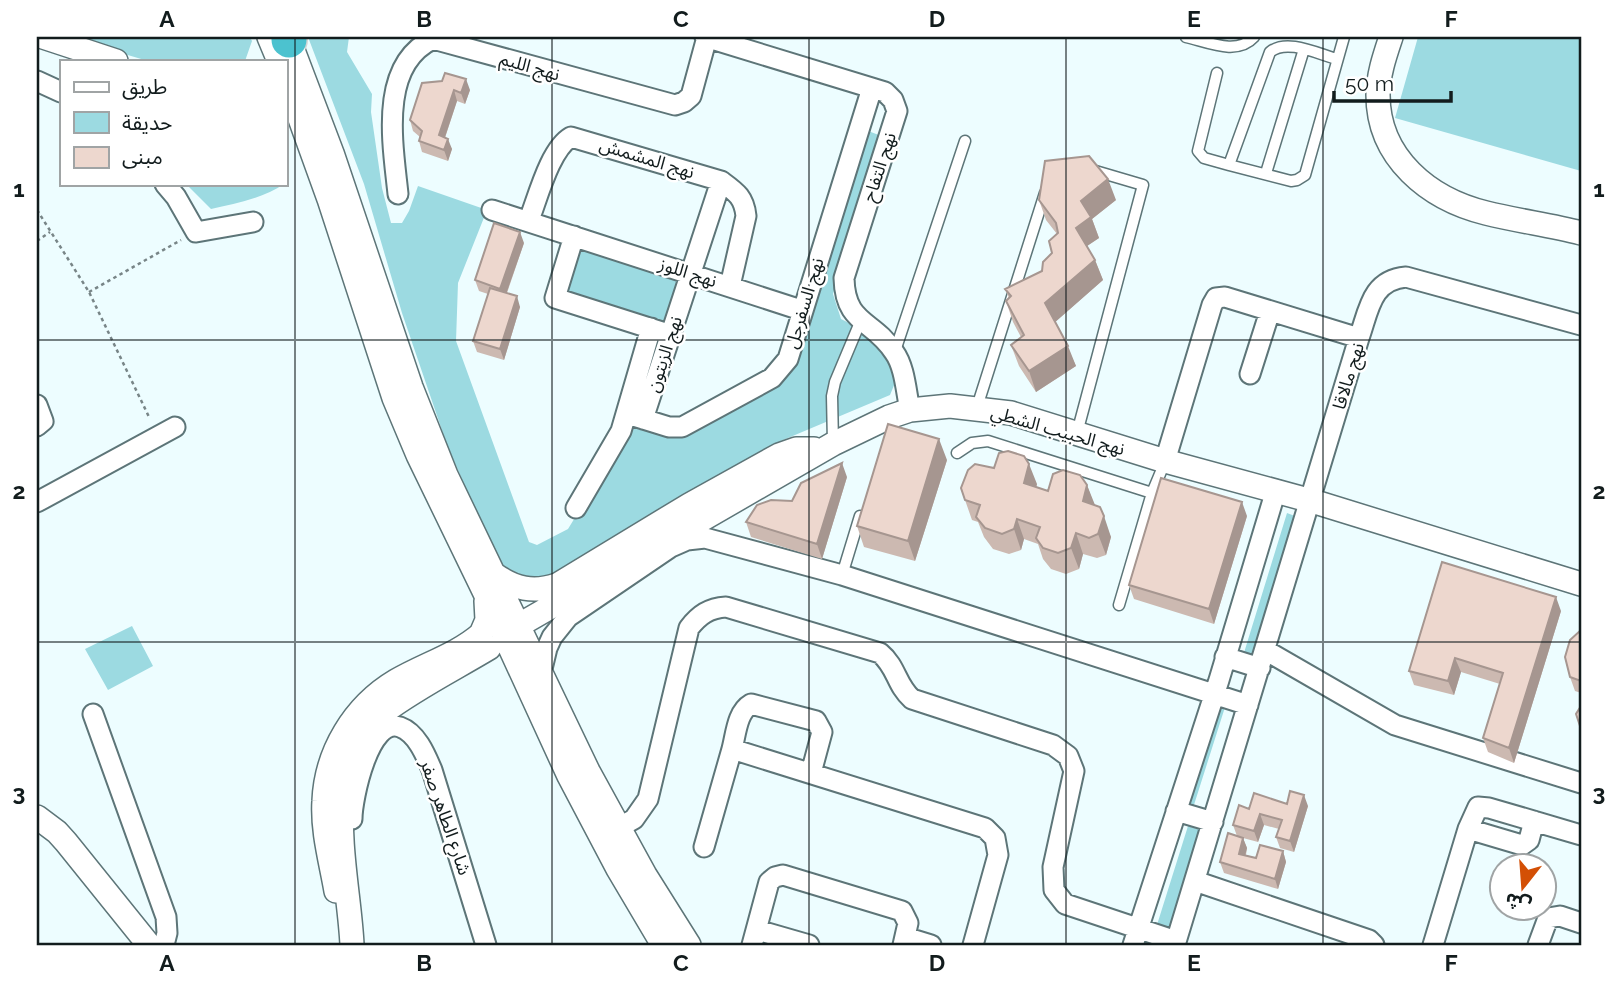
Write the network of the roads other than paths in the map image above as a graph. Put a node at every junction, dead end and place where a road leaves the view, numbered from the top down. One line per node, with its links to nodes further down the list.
1 (43, 37): 10 (street)
2 (706, 37): 7 (street, نهج الليم); 14 (street, نهج التفاح)
3 (1186, 37): 4 (lane)
4 (1254, 37)
5 (1344, 37): 9 (lane)
6 (1391, 37): 30 (street)
7 (433, 38): 26 (street, نهج الليم)
8 (1304, 49): 9 (lane); 20 (lane); 22 (lane)
9 (1337, 59): 22 (lane)
10 (113, 60)
11 (287, 62): 60 (street)
12 (1217, 73): 20 (lane)
13 (37, 81): 15 (street)
14 (872, 88): 17 (street, نهج السفرجل); 18 (street, نهج التفاح)
15 (60, 92)
16 (291, 102): 60 (street)
17 (861, 122): 18 (street); 34 (street, نهج السفرجل)
18 (890, 133): 36 (street, نهج التفاح)
19 (965, 141): 41 (lane)
20 (1229, 165): 22 (lane)
21 (1083, 171): 49 (lane)
22 (1266, 173)
23 (721, 181): 28 (street, نهج المشمش); 32 (street); 33 (street)
24 (167, 186): 29 (street)
25 (1047, 187): 44 (lane)
26 (398, 194)
27 (492, 210): 28 (street, نهج اللوز)
28 (529, 220): 31 (street, نهج اللوز)
29 (253, 222)
30 (1581, 233)
31 (574, 236): 32 (street, نهج اللوز); 38 (street)
32 (691, 274): 33 (street, نهج اللوز); 39 (street, نهج الزيتون)
33 (730, 286): 34 (street, نهج اللوز)
34 (801, 310): 46 (street, نهج السفرجل)
35 (1270, 311): 40 (street); 42 (street); 52 (street)
36 (861, 320): 41 (street, نهج التفاح); 50 (lane)
37 (1581, 325): 40 (street, نهج مالاقا)
38 (651, 328): 39 (street); 46 (street, نهج الزيتون)
39 (671, 334): 46 (street, نهج الزيتون)
40 (1359, 338): 55 (street, نهج مالاقا)
41 (895, 352): 45 (street, نهج التفاح)
42 (1250, 374)
43 (37, 405): 47 (street)
44 (977, 407): 45 (street, نهج الحبيب الشطي); 49 (street, نهج الحبيب الشطي)
45 (910, 410): 50 (street, نهج الحبيب الشطي)
46 (635, 416): 58 (street, نهج الزيتون)
47 (37, 426)
48 (167, 432): 56 (street)
49 (1077, 434): 52 (street, نهج الحبيب الشطي)
50 (827, 447): 60 (street); 63 (street, نهج الحبيب الشطي)
51 (957, 453): 54 (lane)
52 (1165, 461): 53 (street, نهج الحبيب الشطي); 54 (lane)
53 (1276, 490): 55 (street, نهج الحبيب الشطي); 65 (street)
54 (1152, 494): 62 (lane)
55 (1312, 500): 61 (street, نهج الحبيب الشطي); 66 (street, نهج مالاقا)
56 (37, 502)
57 (864, 503): 59 (lane)
58 (576, 508)
59 (842, 575): 67 (street); 68 (street)
60 (489, 582): 67 (street); 82 (street); 93 (street)
61 (1581, 584)
62 (1119, 605)
63 (528, 620)
64 (489, 648): 72 (street)
65 (1225, 657): 66 (street); 68 (street)
66 (1262, 659): 69 (street, نهج مالاقا); 74 (street)
67 (541, 673): 78 (street)
68 (1214, 694): 69 (street); 75 (street)
69 (1248, 705): 77 (street, نهج مالاقا)
70 (93, 714): 89 (street)
71 (732, 749): 73 (street); 73 (street); 80 (street)
72 (347, 765): 82 (street); 91 (street)
73 (811, 773): 97 (street)
74 (1581, 783)
75 (1176, 811): 77 (street); 84 (street)
76 (37, 817): 88 (street)
77 (1213, 822): 81 (street, نهج مالاقا)
78 (618, 828): 84 (street, نهج مالاقا); 94 (street)
79 (1581, 835): 99 (street)
80 (704, 847)
81 (1195, 881): 87 (street, نهج مالاقا); 98 (street)
82 (336, 891): 90 (street)
83 (1581, 923): 100 (street)
84 (1136, 937): 87 (street, نهج مالاقا)
85 (754, 938): 86 (street); 95 (street)
86 (904, 941): 96 (street)
87 (1176, 943)
88 (149, 945)
89 (164, 945)
90 (338, 945)
91 (352, 945): 92 (street, شارع الطاهر صفر)
92 (486, 945)
93 (663, 945)
94 (689, 945)
95 (809, 945)
96 (931, 945)
97 (973, 945)
98 (1374, 945)
99 (1433, 945)
100 (1538, 945)

